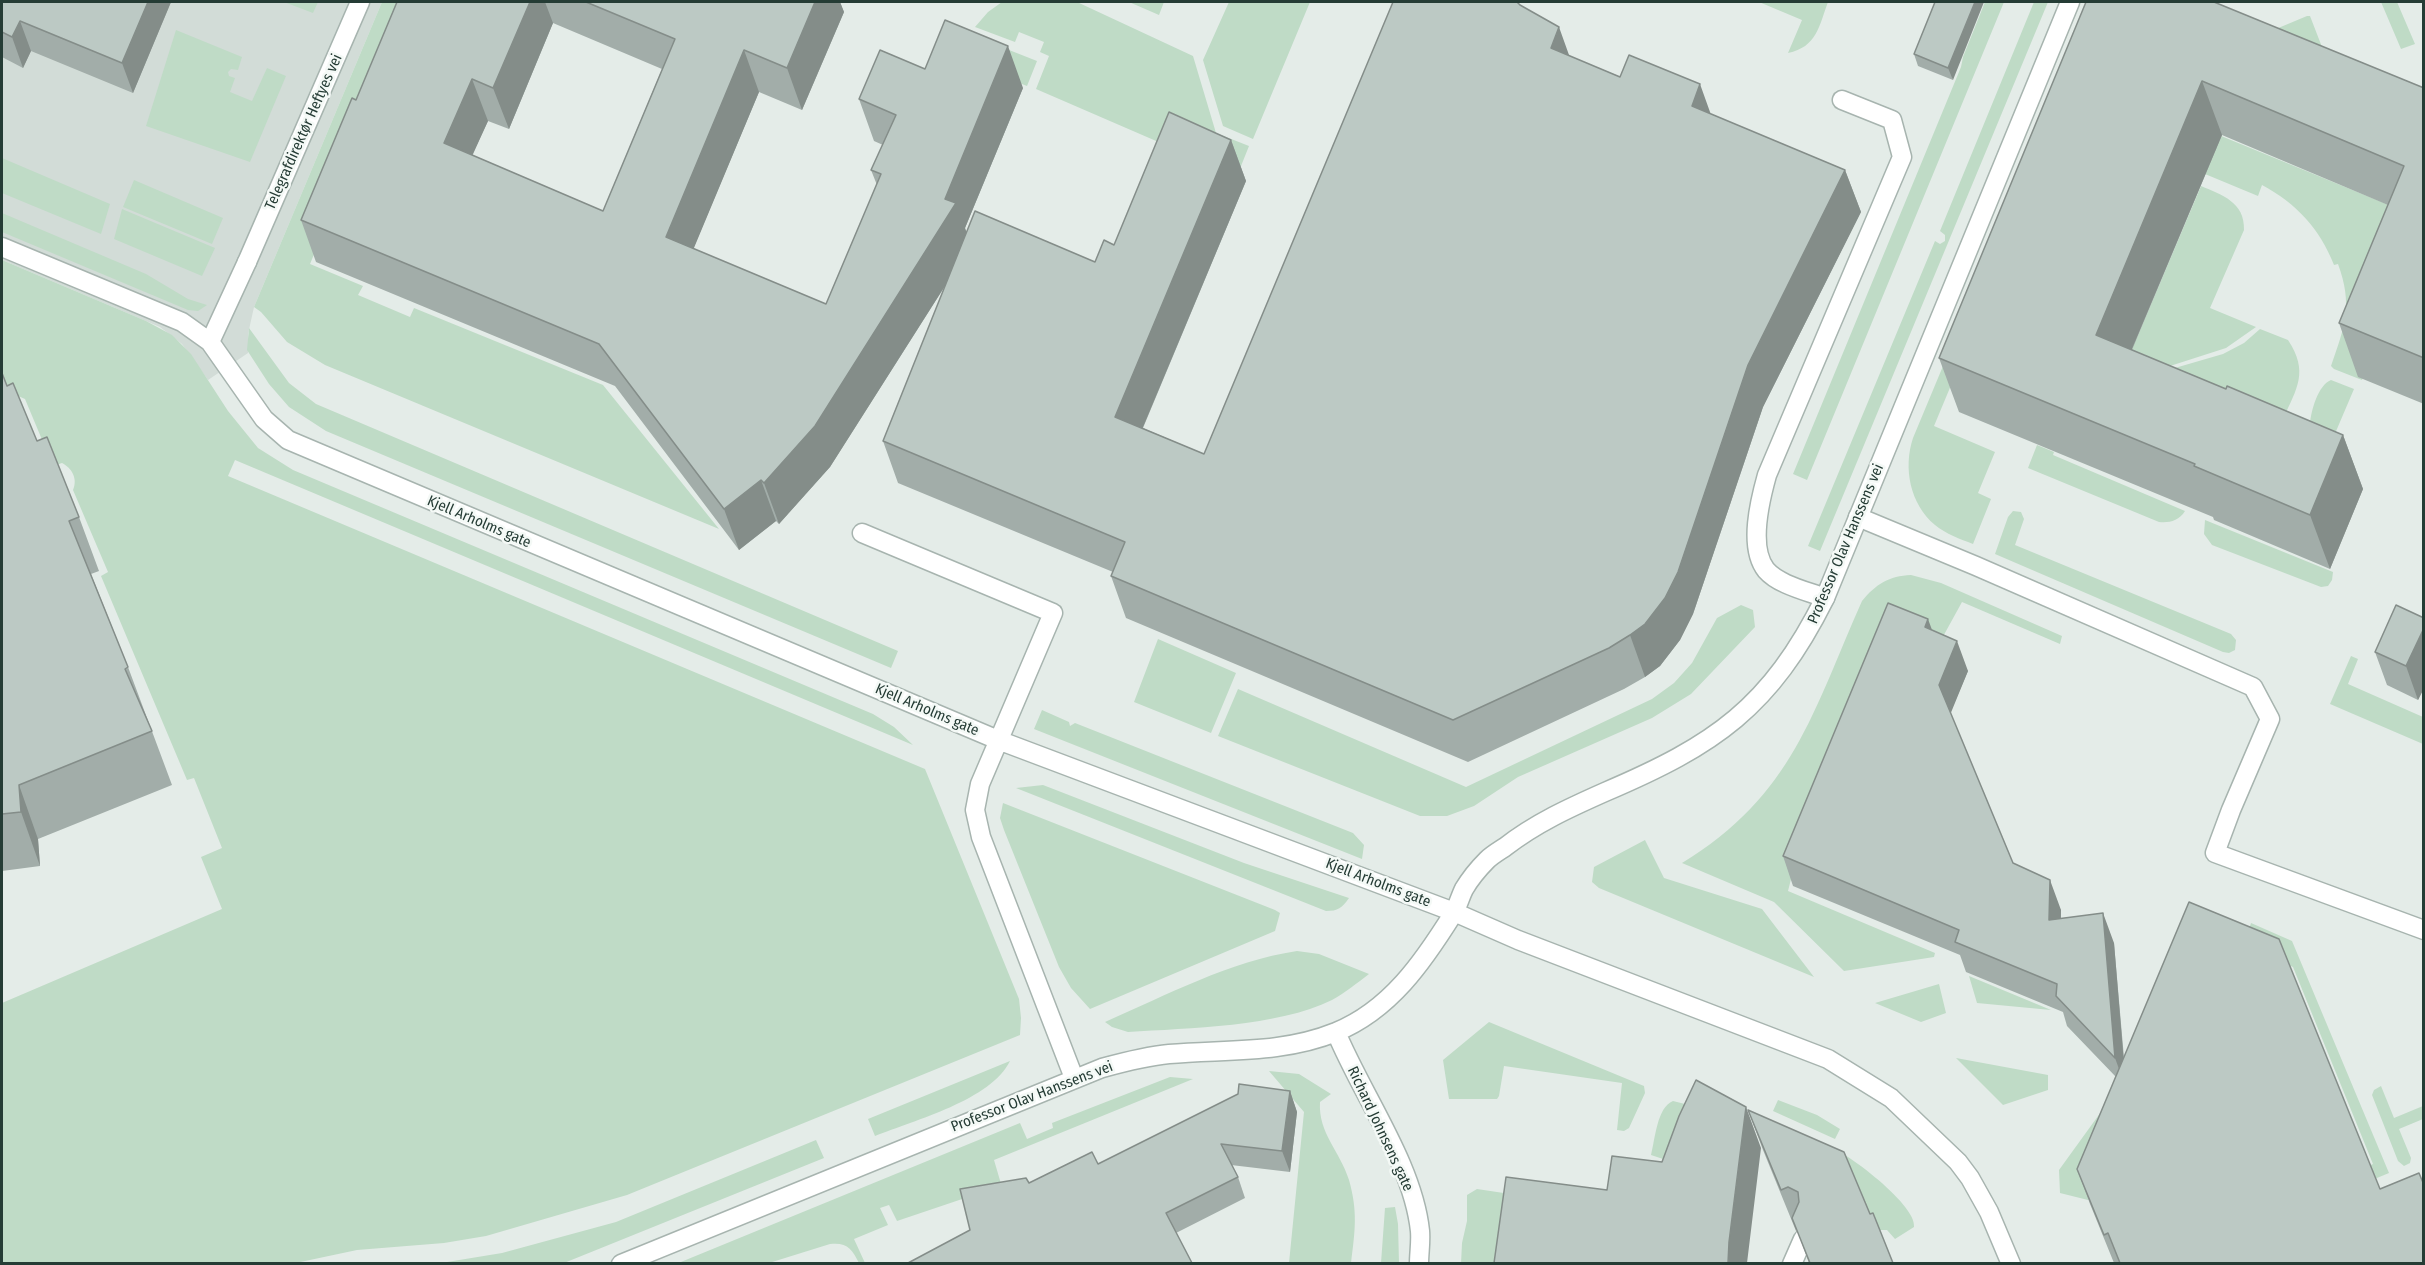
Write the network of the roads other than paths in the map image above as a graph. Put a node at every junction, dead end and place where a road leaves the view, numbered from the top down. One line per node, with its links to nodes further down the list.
1 (360, 2): 5 (street, Telegrafdirektør Heftyes vei)
2 (2070, 2): 6 (street, Professor Olav Hanssens vei)
3 (1842, 100): 8 (street)
4 (2, 247): 5 (street, Kjell Arholms gate)
5 (210, 342): 9 (street, Kjell Arholms gate)
6 (1858, 517): 8 (street, Professor Olav Hanssens vei); 11 (street)
7 (862, 533): 9 (street)
8 (1825, 598): 10 (street, Professor Olav Hanssens vei)
9 (998, 740): 10 (street, Kjell Arholms gate); 13 (street, Kjell Arholms gate)
10 (1454, 912): 12 (street, Professor Olav Hanssens vei); 18 (street, Kjell Arholms gate)
11 (2424, 930)
12 (1336, 1032): 13 (street, Professor Olav Hanssens vei); 16 (street, Richard Johnsens gate)
13 (1074, 1078): 15 (street, Professor Olav Hanssens vei)
14 (1803, 1239): 17 (street)
15 (621, 1263)
16 (1419, 1263)
17 (1792, 1263)
18 (2011, 1263)

